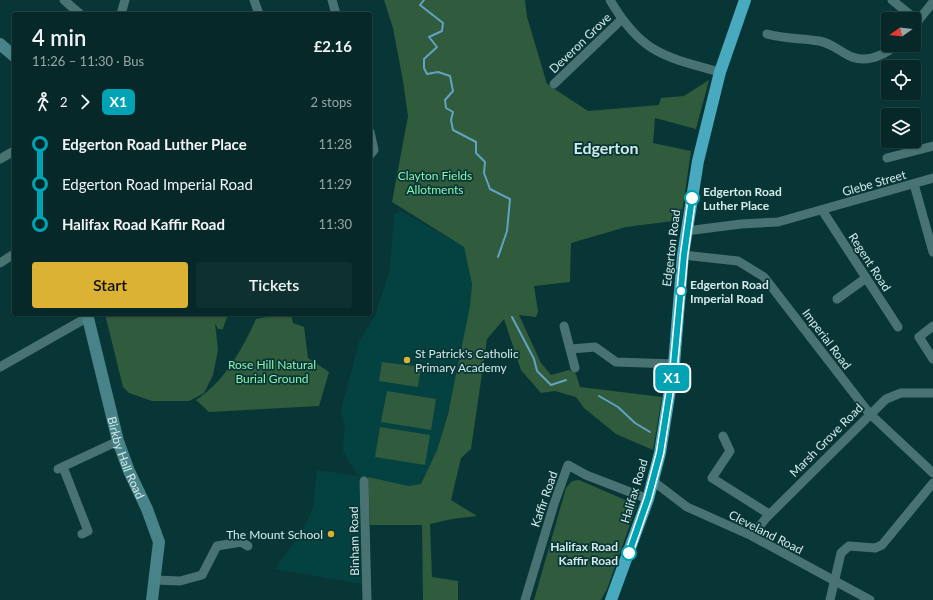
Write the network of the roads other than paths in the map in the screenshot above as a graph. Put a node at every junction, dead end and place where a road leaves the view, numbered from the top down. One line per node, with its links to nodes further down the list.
1 (64, 0): 9 (street)
2 (125, 0): 10 (street)
3 (254, 0): 11 (street)
4 (332, 0): 12 (street)
5 (610, 0): 15 (street)
6 (745, 0): 20 (highway, Edgerton Road)
7 (892, 0): 13 (street)
8 (933, 2): 14 (street)
9 (78, 12)
10 (122, 12)
11 (258, 12)
12 (335, 12)
13 (904, 12)
14 (921, 18)
15 (622, 20): 20 (street); 21 (street, Deveron Grove)
16 (767, 34): 18 (street)
17 (0, 44): 19 (street)
18 (886, 52)
19 (12, 54)
20 (720, 72): 31 (highway, Edgerton Road)
21 (554, 84)
22 (372, 141): 25 (street)
23 (933, 146): 26 (street)
24 (12, 152): 27 (street)
25 (372, 152)
26 (887, 158)
27 (0, 159)
28 (933, 178): 29 (street, Glebe Street)
29 (914, 184): 30 (street, Glebe Street); 32 (street)
30 (822, 210): 31 (street, Glebe Street); 36 (street, Regent Road)
31 (686, 231): 34 (highway, Edgerton Road)
32 (933, 252)
33 (12, 255): 35 (street)
34 (684, 255): 44 (highway, Edgerton Road); 49 (street, Imperial Road)
35 (0, 263)
36 (866, 278): 37 (street); 41 (street, Regent Road)
37 (837, 299)
38 (87, 316): 45 (street); 51 (street, Birkby Hall Road)
39 (564, 326): 42 (street)
40 (933, 326): 43 (street)
41 (898, 327)
42 (571, 350): 44 (street); 46 (street)
43 (933, 359)
44 (674, 364): 48 (highway, Edgerton Road)
45 (0, 368)
46 (575, 368)
47 (933, 393): 49 (street, Marsh Grove Road)
48 (667, 411): 53 (highway, Halifax Road)
49 (869, 413): 52 (street, Imperial Road); 57 (street, Marsh Grove Road)
50 (723, 436): 57 (street)
51 (118, 441): 58 (street); 61 (street, Birkby Hall Road)
52 (933, 472)
53 (654, 480): 56 (highway, Halifax Road); 59 (street, Cleveland Road)
54 (364, 481): 64 (street, Binham Road)
55 (933, 482): 62 (street)
56 (648, 498): 65 (street, Kaffir Road); 66 (highway, Halifax Road)
57 (769, 514): 59 (street, Marsh Grove Road)
58 (88, 532)
59 (752, 536): 62 (street, Cleveland Road)
60 (244, 542): 61 (street)
61 (155, 580): 63 (street, Birkby Hall Road)
62 (834, 581): 67 (street); 68 (street, Cleveland Road)
63 (152, 600)
64 (367, 600)
65 (525, 600)
66 (611, 600)
67 (830, 600)
68 (870, 600)

